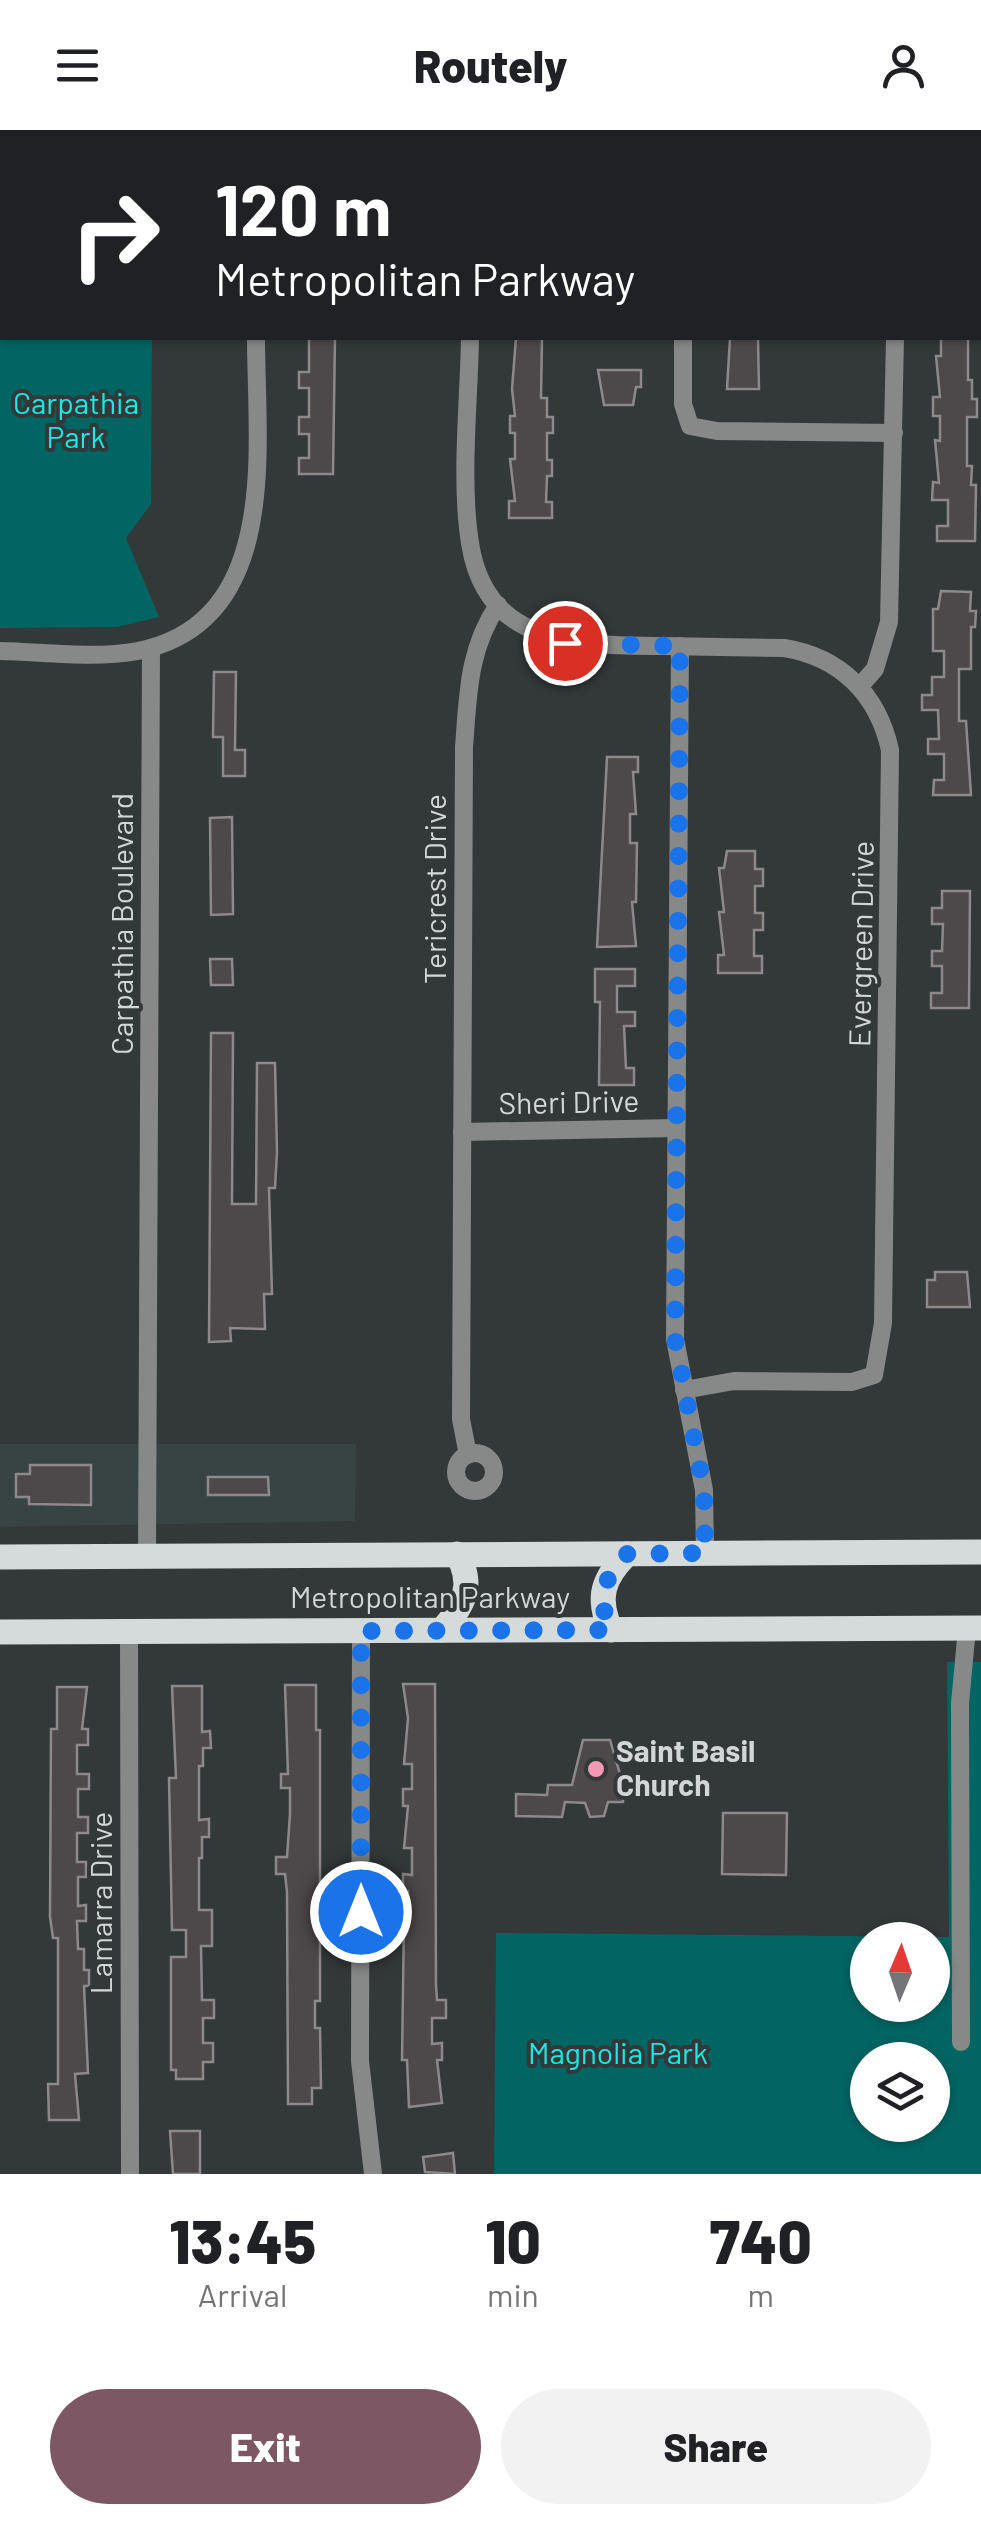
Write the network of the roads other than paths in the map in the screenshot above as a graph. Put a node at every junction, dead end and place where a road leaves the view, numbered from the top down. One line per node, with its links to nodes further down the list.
1 (256, 340): 8 (street)
2 (470, 340): 6 (street)
3 (683, 340): 5 (street)
4 (895, 340): 5 (street)
5 (894, 434): 10 (street)
6 (498, 605): 7 (street); 12 (street, Tericrest Drive)
7 (680, 646): 10 (street); 11 (street)
8 (151, 648): 9 (street); 20 (street, Carpathia Boulevard)
9 (0, 651)
10 (860, 686): 13 (street, Evergreen Drive)
11 (676, 1128): 12 (street, Sheri Drive); 13 (street)
12 (462, 1132): 14 (street, Tericrest Drive)
13 (684, 1390): 16 (street)
14 (468, 1455)
15 (981, 1552): 16 (main road, Metropolitan Parkway)
16 (705, 1553): 18 (main road, Metropolitan Parkway)
17 (458, 1554): 18 (main road, Metropolitan Parkway); 20 (main road, Metropolitan Parkway); 22 (main road)
18 (627, 1554): 23 (main road)
19 (0, 1556): 20 (main road, Metropolitan Parkway)
20 (147, 1556)
21 (974, 1628): 23 (main road, Metropolitan Parkway); 27 (street)
22 (442, 1630): 23 (main road, Metropolitan Parkway); 25 (main road, Metropolitan Parkway)
23 (611, 1630)
24 (129, 1631): 25 (main road, Metropolitan Parkway); 26 (main road, Metropolitan Parkway); 28 (street, Lamarra Drive)
25 (361, 1631): 29 (street)
26 (0, 1632)
27 (961, 2042)
28 (130, 2174)
29 (373, 2174)

